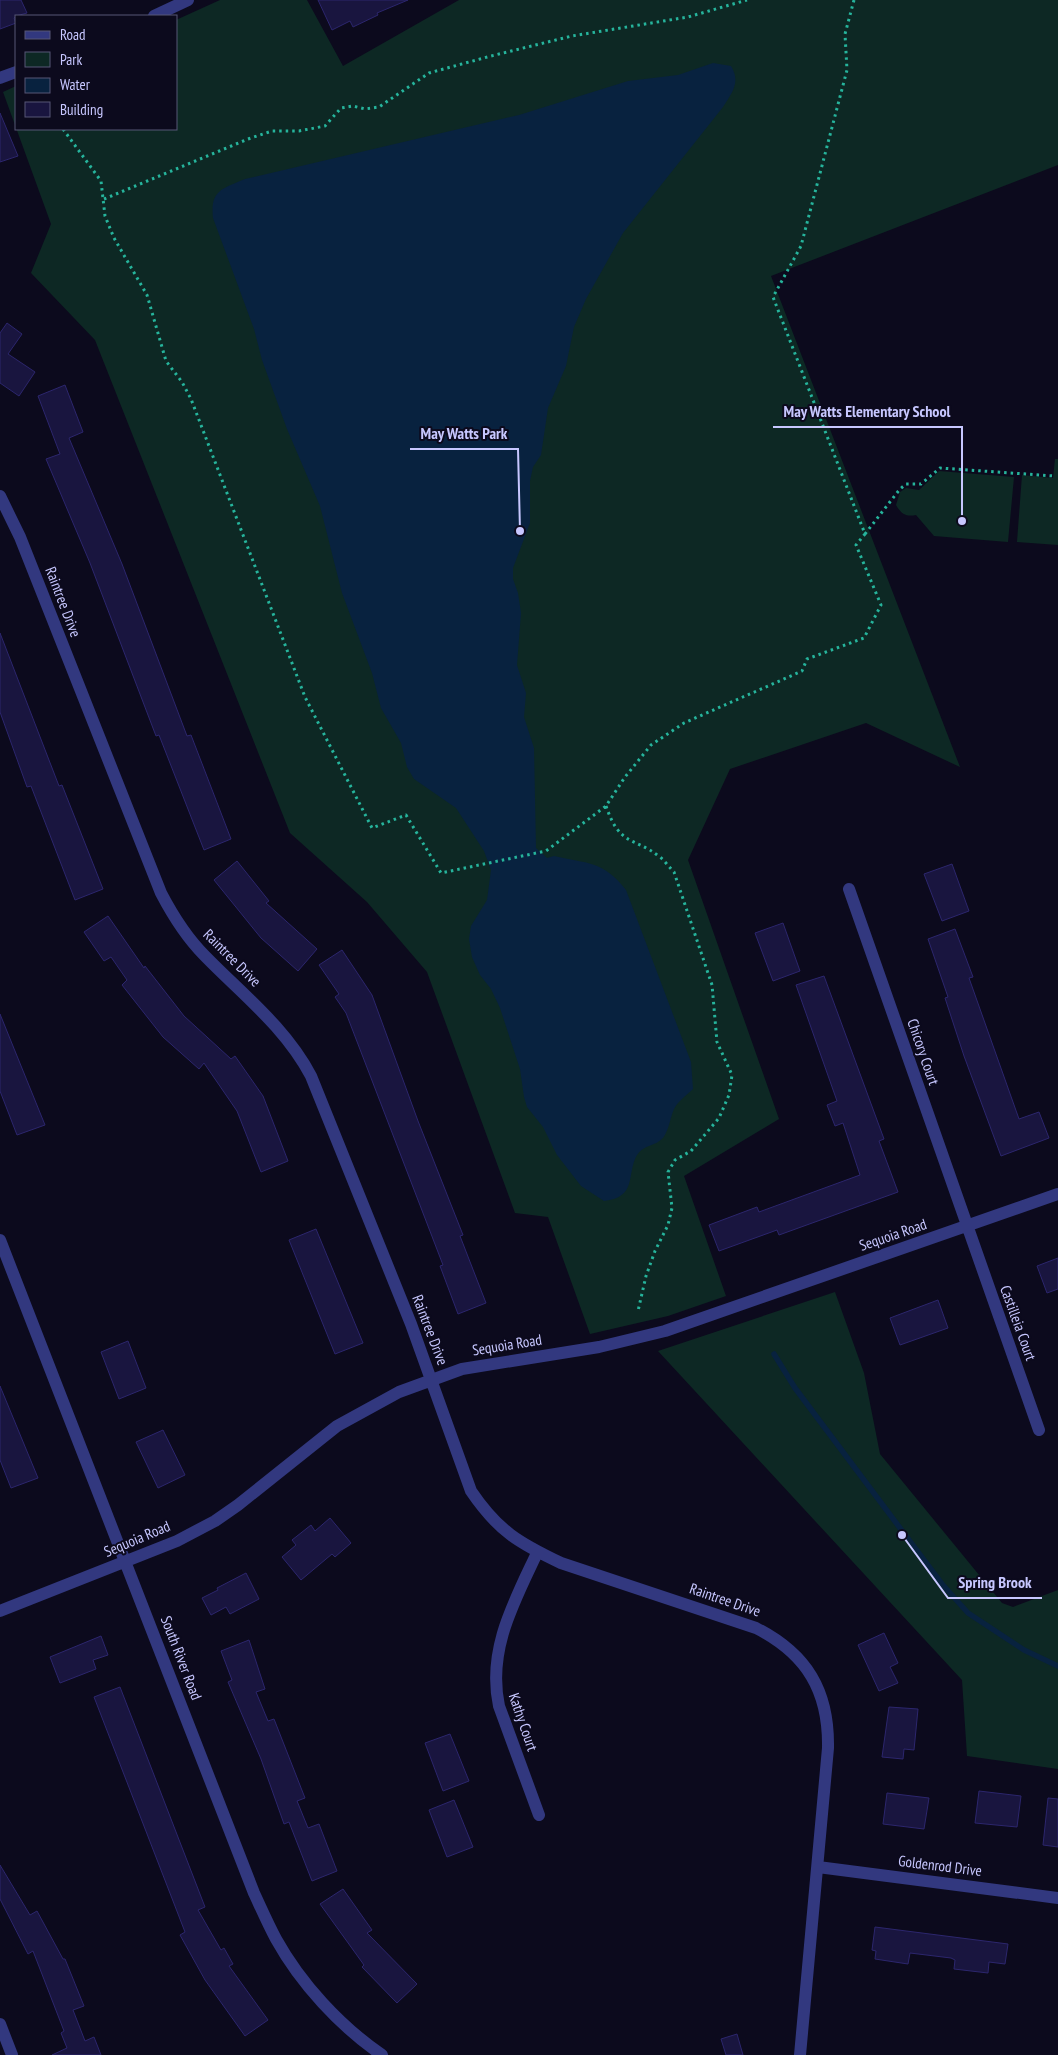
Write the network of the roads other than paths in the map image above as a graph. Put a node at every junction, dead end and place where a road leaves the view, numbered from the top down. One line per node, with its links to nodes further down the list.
1 (188, 0): 2 (street)
2 (156, 15)
3 (15, 72): 4 (street)
4 (0, 78)
5 (0, 496): 10 (street, Raintree Drive)
6 (848, 889): 8 (street, Chicory Court)
7 (1058, 1194): 8 (street, Sequoia Road)
8 (967, 1226): 10 (street, Sequoia Road); 11 (street, Castilleia Court)
9 (0, 1240): 13 (street, South River Road)
10 (432, 1380): 12 (street, Raintree Drive); 13 (street, Sequoia Road)
11 (1039, 1430)
12 (537, 1553): 15 (street, Kathy Court); 16 (street, Raintree Drive)
13 (126, 1562): 14 (street, Sequoia Road); 20 (street, South River Road)
14 (0, 1611)
15 (540, 1816)
16 (818, 1867): 17 (street, Goldenrod Drive); 21 (street, Raintree Drive)
17 (1058, 1898)
18 (0, 2024): 19 (street)
19 (12, 2055)
20 (382, 2055)
21 (800, 2055)

